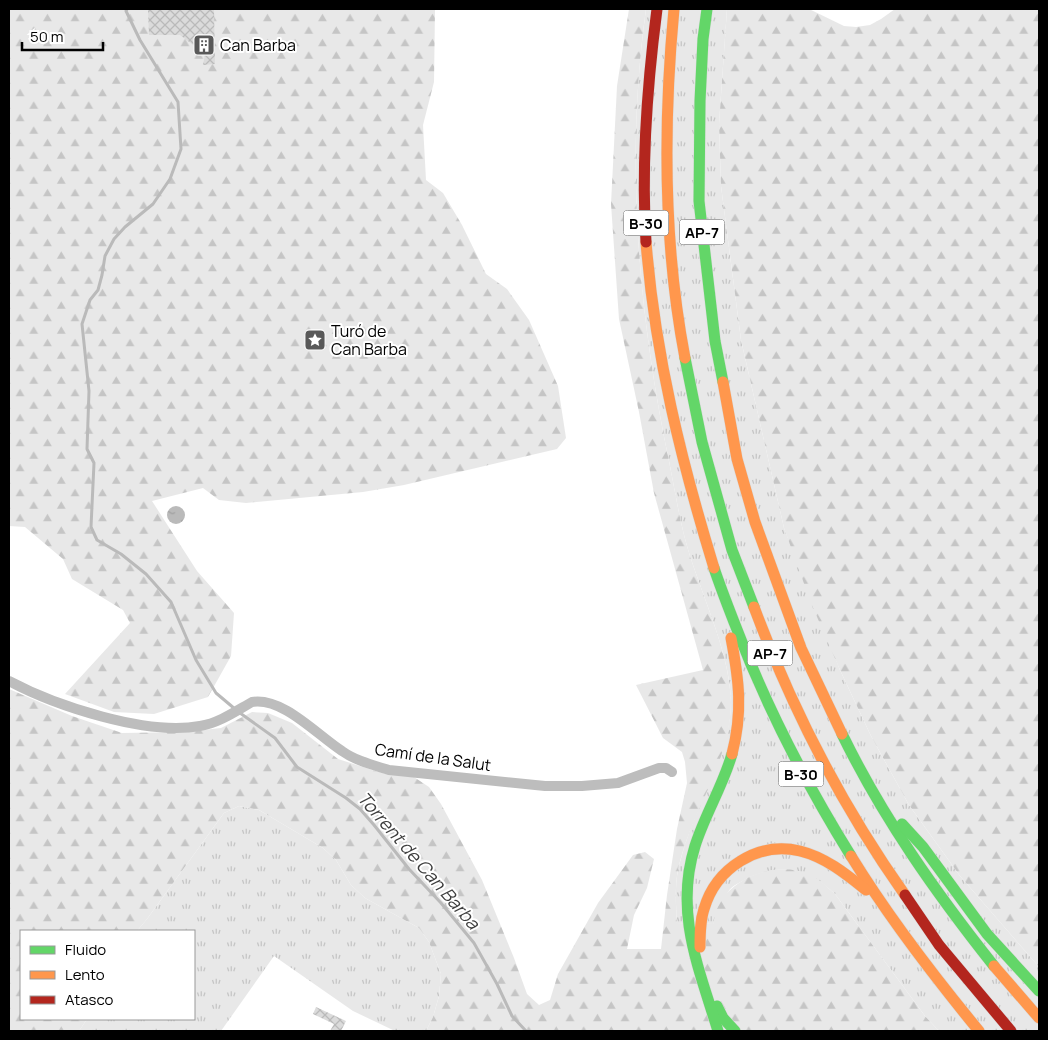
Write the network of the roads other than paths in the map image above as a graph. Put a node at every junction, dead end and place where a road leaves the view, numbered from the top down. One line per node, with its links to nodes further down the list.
1 (656, 9): 4 (highway, B-30)
2 (674, 9): 11 (highway, AP-7)
3 (706, 9): 7 (highway, AP-7)
4 (725, 600): 8 (highway, B-30); 12 (highway)
5 (9, 681): 6 (street, Camí de la Salut)
6 (672, 772)
7 (874, 794): 9 (highway); 10 (highway, AP-7)
8 (878, 900): 13 (highway); 14 (highway, B-30)
9 (1039, 991)
10 (1038, 1016)
11 (1010, 1030)
12 (718, 1031)
13 (736, 1031)
14 (979, 1031)

